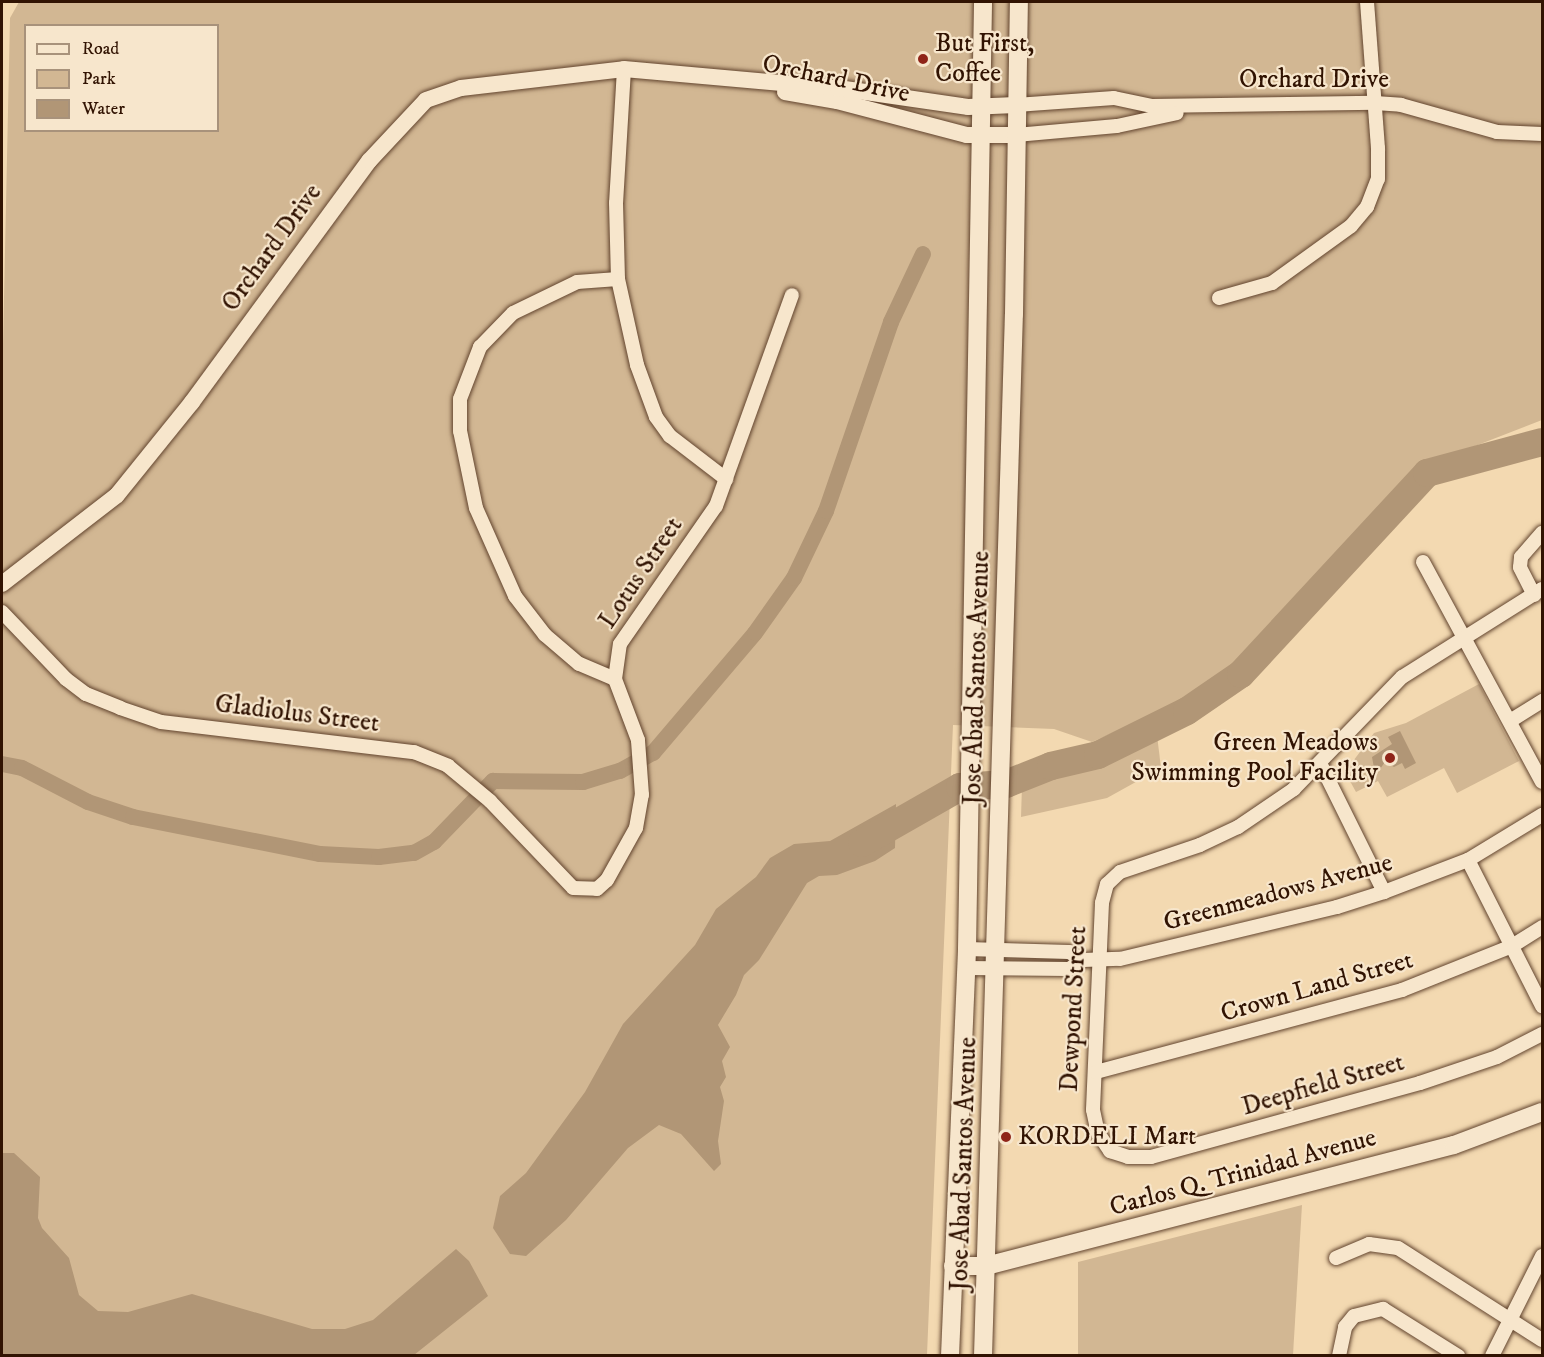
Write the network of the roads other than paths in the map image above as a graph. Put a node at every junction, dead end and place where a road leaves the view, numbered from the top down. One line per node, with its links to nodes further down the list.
1 (983, 2): 9 (main road, Jose Abad Santos Avenue)
2 (1020, 2): 7 (main road, Jose Abad Santos Avenue)
3 (1367, 2): 6 (street)
4 (624, 69): 5 (street, Orchard Drive); 13 (street); 19 (street, Orchard Drive)
5 (648, 69): 9 (street, Orchard Drive); 12 (street, Orchard Drive)
6 (1375, 103): 8 (street, Orchard Drive); 10 (street, Orchard Drive); 15 (street)
7 (1016, 105): 8 (street, Orchard Drive); 9 (street, Orchard Drive); 11 (main road, Jose Abad Santos Avenue)
8 (1226, 106): 11 (street, Orchard Drive)
9 (982, 107): 12 (main road, Jose Abad Santos Avenue)
10 (1542, 134)
11 (1016, 135): 12 (street, Orchard Drive); 35 (main road, Jose Abad Santos Avenue)
12 (981, 136): 34 (main road, Jose Abad Santos Avenue)
13 (618, 279): 16 (street); 23 (street)
14 (792, 295): 16 (street, Lotus Street)
15 (1219, 298)
16 (726, 478): 23 (street, Lotus Street)
17 (1542, 533): 20 (street)
18 (1423, 562): 22 (street)
19 (2, 584)
20 (1538, 592): 22 (street)
21 (2, 612): 30 (street, Gladiolus Street)
22 (1465, 638): 25 (street); 26 (street)
23 (615, 679): 30 (street, Lotus Street)
24 (1542, 701): 25 (street)
25 (1510, 721): 27 (street)
26 (1321, 765): 31 (street); 36 (street, Dewpond Street)
27 (1542, 782)
28 (1542, 815): 29 (street, Greenmeadows Avenue)
29 (1468, 860): 31 (street, Greenmeadows Avenue); 33 (street)
30 (573, 888)
31 (1384, 892): 36 (street, Greenmeadows Avenue)
32 (1542, 927): 33 (street, Crown Land Street)
33 (1512, 946): 38 (street); 40 (street, Crown Land Street)
34 (967, 949): 35 (street, Greenmeadows Avenue); 37 (main road, Jose Abad Santos Avenue)
35 (996, 959): 36 (street, Greenmeadows Avenue); 37 (street, Greenmeadows Avenue); 46 (main road, Jose Abad Santos Avenue)
36 (1101, 960): 40 (street, Dewpond Street)
37 (966, 969): 45 (main road, Jose Abad Santos Avenue)
38 (1542, 1006)
39 (1542, 1034): 42 (street, Deepfield Street)
40 (1096, 1072): 42 (street, Dewpond Street)
41 (1542, 1112): 46 (main road, Carlos Q. Trinidad Avenue)
42 (1110, 1150)
43 (1542, 1256): 47 (street)
44 (1336, 1258): 47 (street)
45 (953, 1266): 46 (main road, Carlos Q. Trinidad Avenue); 49 (main road, Jose Abad Santos Avenue)
46 (986, 1266): 50 (main road, Jose Abad Santos Avenue)
47 (1513, 1318): 48 (street); 53 (street)
48 (1542, 1341)
49 (950, 1356)
50 (983, 1356)
51 (1339, 1356): 52 (street)
52 (1458, 1356)
53 (1492, 1356)

